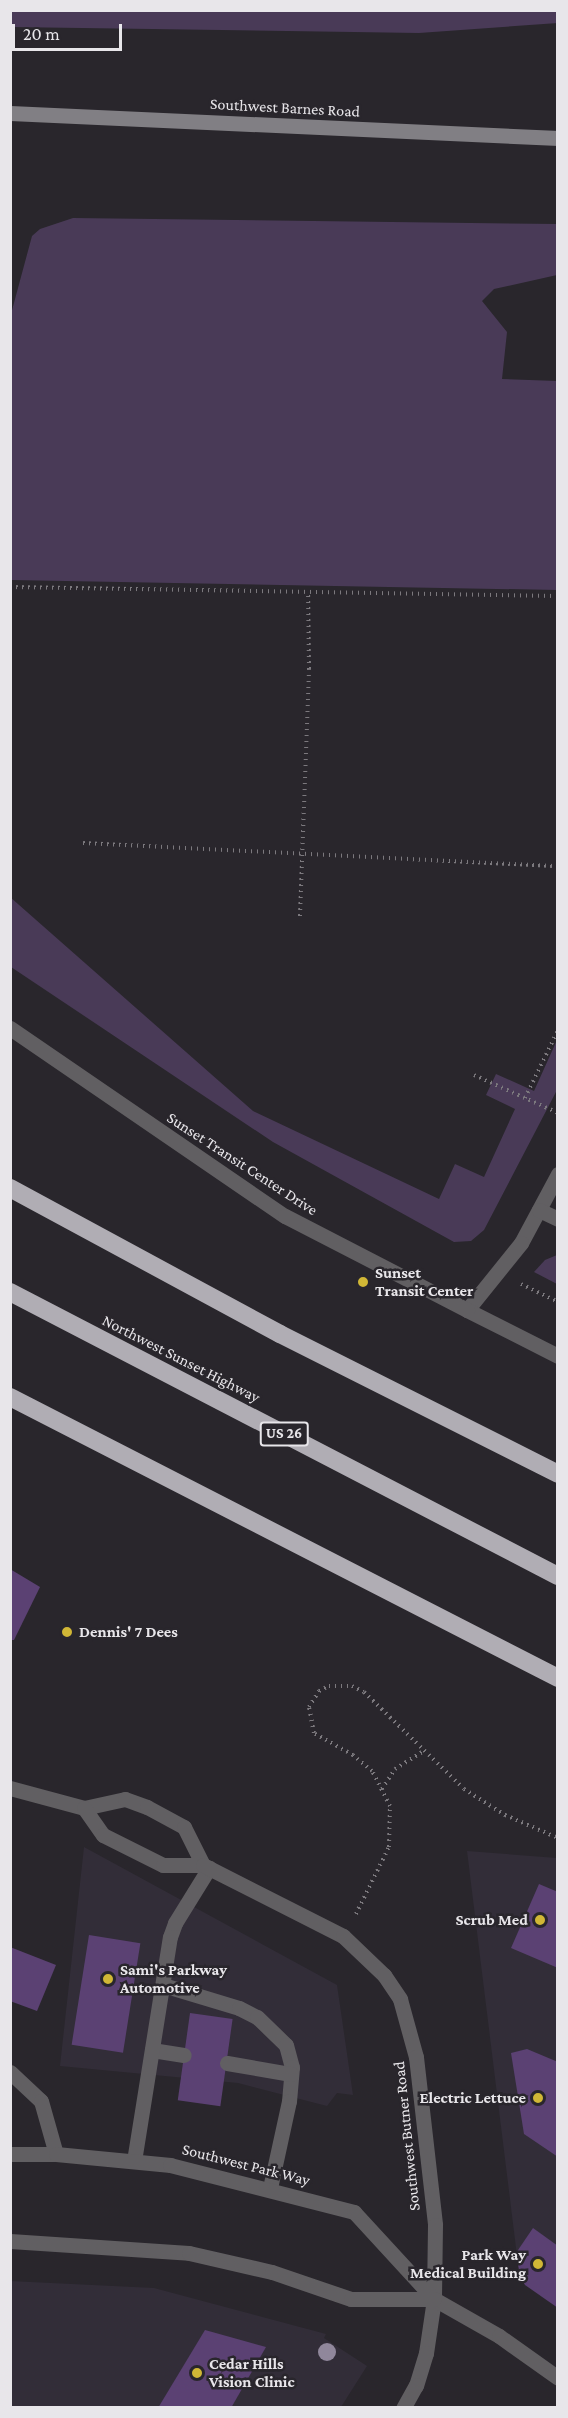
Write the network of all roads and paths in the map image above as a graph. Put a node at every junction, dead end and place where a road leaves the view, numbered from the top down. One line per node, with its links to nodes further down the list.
1 (10, 113): 2 (main road, Southwest Barnes Road)
2 (558, 138)
3 (10, 587): 4 (path)
4 (308, 592): 5 (path); 7 (path)
5 (558, 596)
6 (83, 843): 7 (path)
7 (303, 853): 8 (path); 9 (path)
8 (558, 866)
9 (300, 916)
10 (10, 1028): 22 (street, Sunset Transit Center Drive)
11 (558, 1030): 13 (path)
12 (474, 1075): 13 (path)
13 (525, 1098): 14 (path)
14 (558, 1113)
15 (558, 1174): 17 (street)
16 (10, 1188): 25 (highway)
17 (538, 1210): 18 (street); 19 (street)
18 (558, 1219)
19 (499, 1272): 21 (path); 22 (street)
20 (10, 1292): 26 (highway, Northwest Sunset Highway / US 26)
21 (558, 1302)
22 (467, 1310): 23 (street, Sunset Transit Center Drive)
23 (558, 1356)
24 (10, 1397): 27 (highway)
25 (558, 1474)
26 (558, 1576)
27 (558, 1678)
28 (422, 1752): 30 (path); 30 (path); 32 (path)
29 (10, 1788): 31 (street)
30 (382, 1790): 34 (path)
31 (84, 1808): 33 (street, Southwest Butner Road); 33 (street)
32 (558, 1838)
33 (206, 1866): 34 (street, Southwest Butner Road); 35 (street)
34 (344, 1936): 46 (street, Southwest Butner Road)
35 (163, 1985): 36 (street); 40 (street)
36 (152, 2050): 37 (street); 43 (street)
37 (184, 2055)
38 (226, 2063): 40 (street)
39 (10, 2072): 42 (street)
40 (291, 2074): 44 (street)
41 (10, 2154): 42 (street, Southwest Park Way)
42 (56, 2154): 43 (street, Southwest Park Way)
43 (134, 2161): 44 (street, Southwest Park Way)
44 (270, 2188): 46 (street, Southwest Park Way)
45 (10, 2241): 46 (street)
46 (434, 2299): 47 (street, Southwest Park Way); 48 (street, Southwest Butner Road)
47 (558, 2378)
48 (404, 2408)

